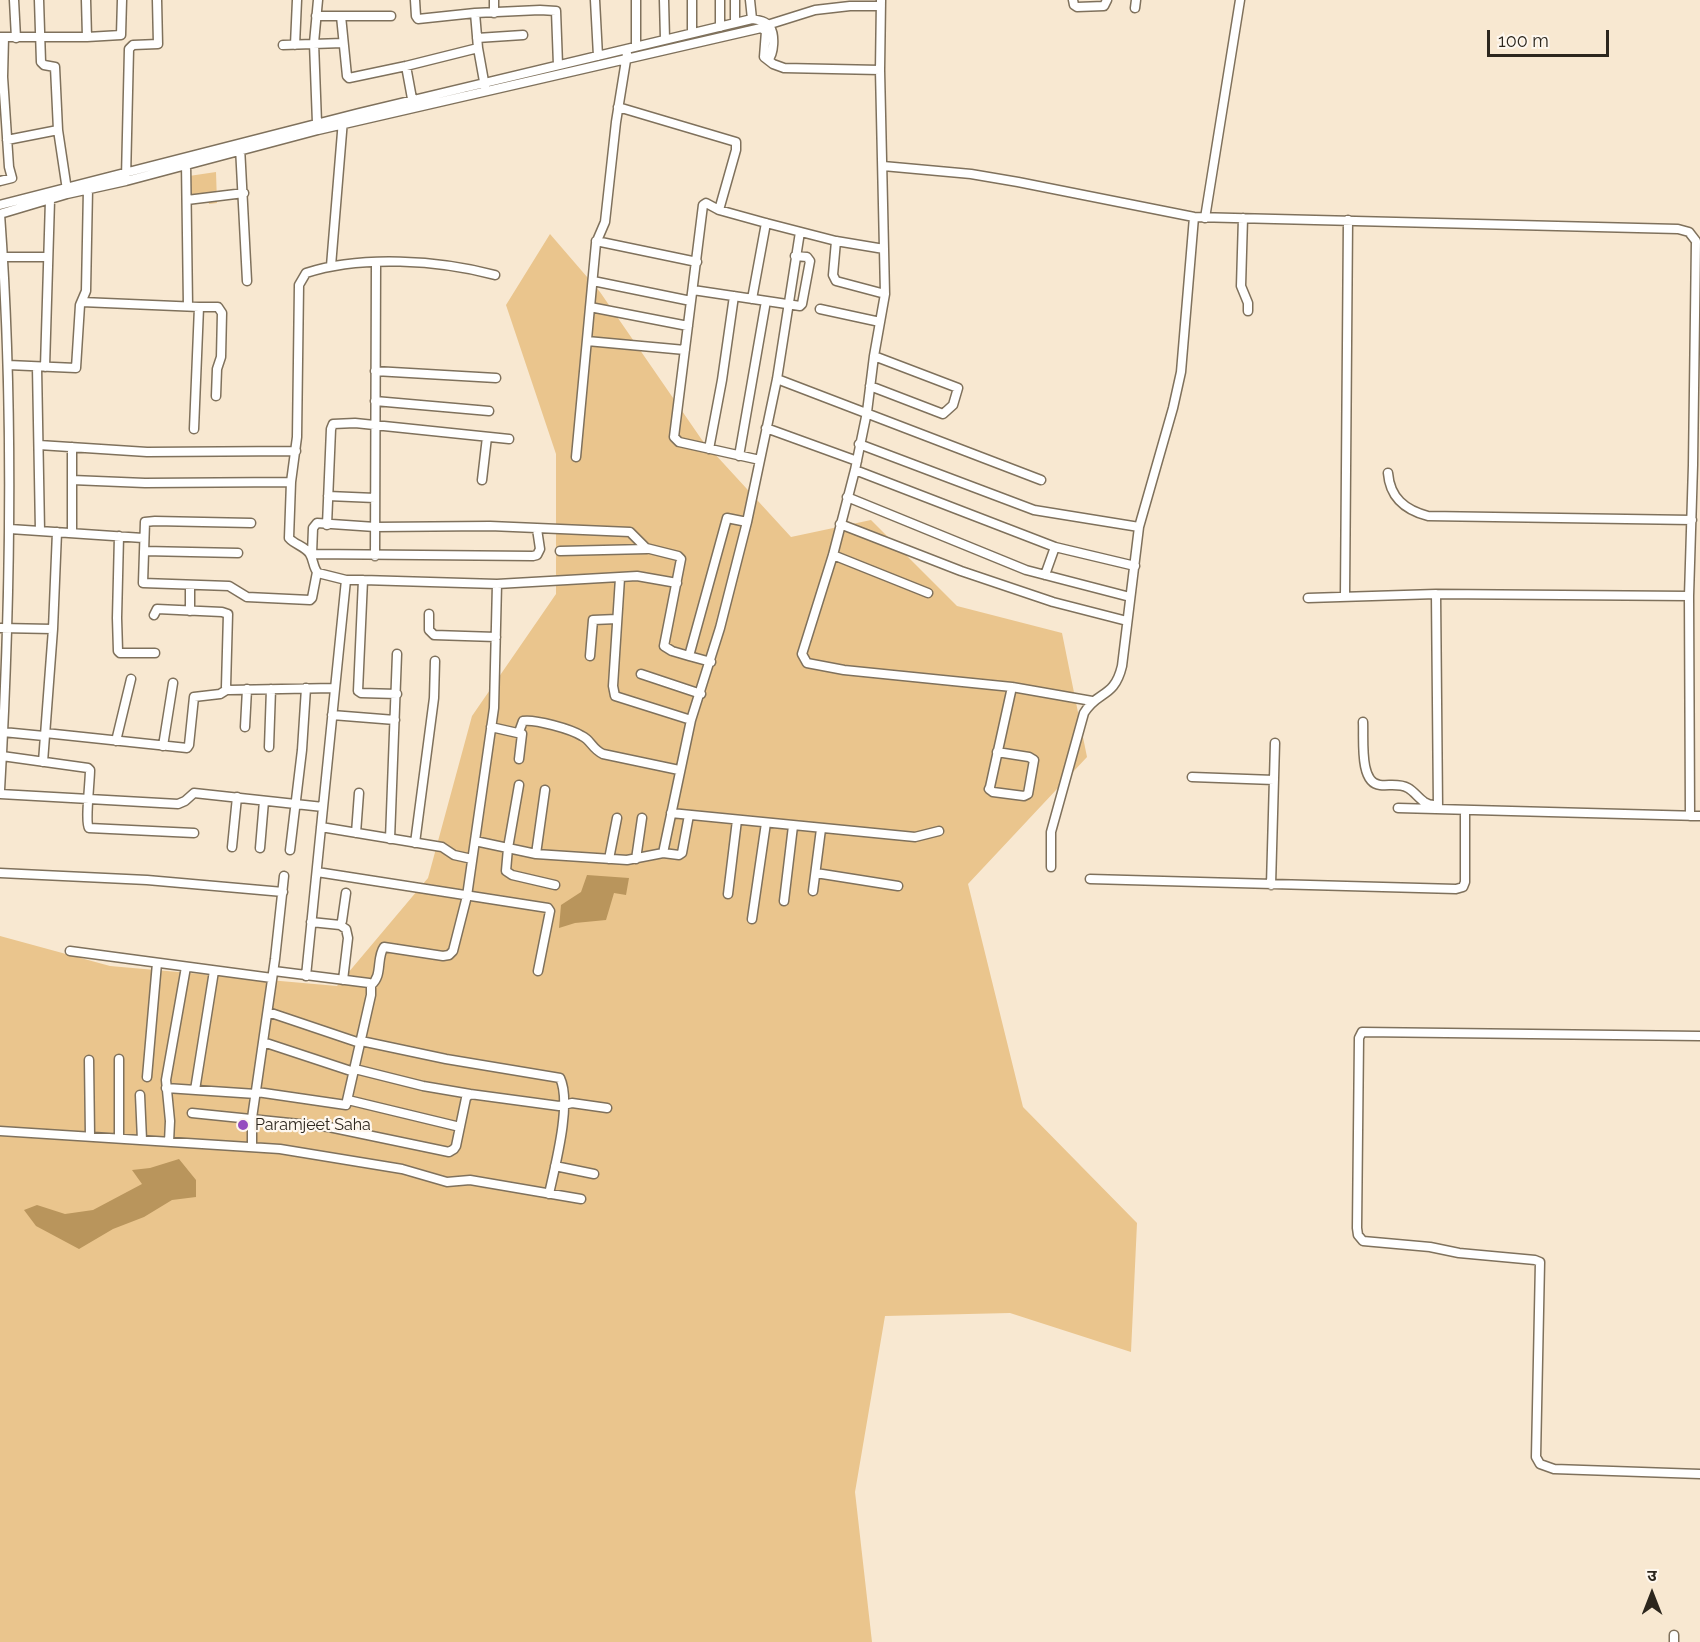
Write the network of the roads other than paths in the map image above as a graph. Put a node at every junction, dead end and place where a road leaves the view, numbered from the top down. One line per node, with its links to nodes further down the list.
1 (14, 0): 34 (street)
2 (39, 0): 35 (street)
3 (86, 0): 33 (street)
4 (122, 0): 33 (street)
5 (157, 0): 61 (street)
6 (297, 0): 41 (street)
7 (318, 0): 23 (street)
8 (415, 0): 21 (street)
9 (494, 0): 22 (street)
10 (594, 0): 44 (street)
11 (636, 0): 43 (street)
12 (664, 0): 37 (street)
13 (692, 0): 30 (street)
14 (720, 0): 29 (street)
15 (749, 0): 19 (street); 26 (street)
16 (1073, 0): 17 (street)
17 (1107, 0)
18 (1240, 0): 72 (street)
19 (735, 1): 27 (street)
20 (881, 3): 28 (street); 47 (street)
21 (475, 13): 22 (street); 36 (street)
22 (494, 13): 45 (street)
23 (316, 16): 24 (street); 38 (street)
24 (341, 16): 25 (street); 39 (street)
25 (391, 16)
26 (752, 19): 27 (street); 28 (street)
27 (735, 23): 29 (street)
28 (764, 26): 43 (street); 47 (street)
29 (720, 27): 30 (street)
30 (692, 33): 37 (street)
31 (523, 36): 36 (street)
32 (2, 37): 34 (street); 48 (street)
33 (87, 37): 35 (street)
34 (16, 38): 35 (street)
35 (41, 38): 54 (street)
36 (477, 38): 42 (street)
37 (664, 39): 43 (street)
38 (314, 43): 39 (street); 41 (street); 53 (street)
39 (343, 43): 46 (street)
40 (282, 45): 41 (street)
41 (295, 45)
42 (478, 48): 46 (street); 49 (street)
43 (630, 50): 44 (street); 49 (street); 51 (street)
44 (598, 56): 45 (street)
45 (558, 65): 49 (street)
46 (406, 66): 50 (street)
47 (880, 70): 58 (street)
48 (2, 77): 55 (street)
49 (485, 87): 50 (street)
50 (413, 104): 52 (street)
51 (618, 107): 69 (street); 77 (street)
52 (343, 121): 53 (street); 56 (street); 85 (street)
53 (317, 123): 56 (street)
54 (58, 130): 55 (street); 64 (street)
55 (7, 140): 59 (street)
56 (240, 147): 57 (street); 65 (street)
57 (186, 161): 61 (street); 67 (street)
58 (883, 166): 71 (street); 79 (street)
59 (10, 172): 60 (street); 62 (street)
60 (0, 175)
61 (126, 177): 63 (street); 64 (street)
62 (0, 181)
63 (88, 189): 64 (street); 95 (street)
64 (67, 190): 66 (street); 68 (street)
65 (244, 193): 67 (street); 87 (street)
66 (50, 200): 70 (street); 82 (street)
67 (187, 200): 97 (street)
68 (0, 205)
69 (719, 210): 75 (street); 83 (street)
70 (0, 214): 81 (street)
71 (1194, 218): 72 (street); 145 (street)
72 (1205, 218): 73 (street)
73 (1243, 218): 74 (street); 101 (street)
74 (1348, 220): 140 (street); 175 (street)
75 (766, 223): 76 (street); 92 (street)
76 (800, 232): 78 (street); 80 (street)
77 (596, 241): 83 (street); 88 (street)
78 (836, 241): 79 (street); 90 (street)
79 (884, 249): 90 (street)
80 (795, 256): 96 (street); 96 (street)
81 (3, 257): 82 (street); 107 (street)
82 (48, 257): 108 (street)
83 (697, 262): 89 (street)
84 (376, 263): 85 (street); 86 (street); 109 (street)
85 (331, 266): 127 (street)
86 (495, 275)
87 (247, 281)
88 (592, 281): 93 (street); 99 (street)
89 (693, 290): 91 (street); 93 (street)
90 (885, 294): 102 (street)
91 (734, 296): 92 (street); 126 (street)
92 (752, 299): 94 (street)
93 (691, 301): 103 (street)
94 (766, 301): 96 (street); 128 (street)
95 (82, 302): 97 (street); 108 (street)
96 (788, 304): 111 (street)
97 (188, 306): 98 (street)
98 (198, 306): 113 (street); 120 (street)
99 (590, 307): 103 (street); 104 (street)
100 (820, 309): 102 (street)
101 (1248, 311)
102 (880, 322): 106 (street)
103 (688, 326): 105 (street)
104 (587, 340): 105 (street); 129 (street)
105 (685, 350): 126 (street)
106 (874, 356): 112 (street); 112 (street)
107 (8, 365): 108 (street); 117 (street)
108 (41, 367): 124 (street)
109 (375, 371): 110 (street); 114 (street)
110 (496, 378)
111 (777, 379): 116 (street); 119 (street)
112 (870, 386): 116 (street)
113 (216, 396)
114 (375, 401): 115 (street); 118 (street)
115 (489, 411)
116 (867, 412): 123 (street); 135 (street)
117 (4, 422): 147 (street)
118 (375, 425): 121 (street); 137 (street); 139 (street)
119 (766, 428): 130 (street); 131 (street)
120 (194, 429)
121 (487, 437): 122 (street); 134 (street)
122 (509, 439)
123 (859, 444): 131 (street); 145 (street)
124 (39, 445): 125 (street); 149 (street)
125 (72, 447): 127 (street); 133 (street)
126 (709, 449): 128 (street)
127 (296, 451): 136 (street)
128 (739, 456): 130 (street)
129 (576, 457)
130 (760, 460): 141 (street)
131 (856, 466): 138 (street); 154 (street)
132 (1388, 473): 140 (street)
133 (72, 480): 136 (street); 151 (street)
134 (482, 480)
135 (1041, 480)
136 (291, 482): 159 (street)
137 (328, 496): 139 (street); 144 (street)
138 (847, 497): 143 (street); 166 (street)
139 (375, 498): 146 (street)
140 (1692, 520): 176 (street)
141 (747, 522): 190 (street); 192 (street)
142 (251, 523): 153 (street)
143 (840, 524): 160 (street); 183 (street)
144 (327, 525): 146 (street); 159 (street)
145 (1138, 526): 164 (street)
146 (375, 527): 148 (street); 161 (street)
147 (10, 529): 149 (street); 163 (street)
148 (537, 529): 155 (street); 161 (street)
149 (40, 531): 150 (street)
150 (57, 532): 151 (street); 185 (street)
151 (72, 533): 152 (street)
152 (119, 537): 153 (street); 187 (street)
153 (143, 538): 156 (street)
154 (1055, 547): 164 (street); 166 (street)
155 (647, 549): 157 (street); 170 (street)
156 (144, 551): 158 (street); 172 (street)
157 (560, 551)
158 (238, 553)
159 (311, 554): 161 (street); 165 (street)
160 (833, 555): 173 (street); 196 (street)
161 (375, 556)
162 (0, 557): 163 (street)
163 (10, 557): 184 (street)
164 (1135, 566): 177 (street)
165 (317, 572): 168 (street); 172 (street)
166 (1045, 575): 177 (street)
167 (620, 578): 170 (street); 171 (street); 182 (street)
168 (346, 580): 169 (street); 198 (street)
169 (363, 580): 171 (street); 202 (street)
170 (677, 583): 190 (street)
171 (497, 584): 186 (street)
172 (190, 586): 179 (street)
173 (928, 592)
174 (1436, 594): 175 (street); 176 (street); 234 (street)
175 (1345, 595): 178 (street)
176 (1689, 596): 240 (street)
177 (1130, 597): 183 (street)
178 (1308, 598)
179 (190, 611): 181 (street); 199 (street)
180 (429, 614): 186 (street)
181 (154, 615)
182 (617, 619): 189 (street); 207 (street)
183 (1126, 621): 204 (street)
184 (4, 628): 185 (street); 211 (street)
185 (53, 629): 213 (street)
186 (496, 636): 210 (street)
187 (155, 653)
188 (397, 654): 202 (street)
189 (590, 656)
190 (689, 656): 192 (street)
191 (435, 661): 253 (street)
192 (711, 662): 203 (street)
193 (641, 674): 203 (street)
194 (131, 679): 214 (street)
195 (173, 683): 216 (street)
196 (1012, 687): 204 (street); 218 (street)
197 (306, 688): 198 (street); 201 (street); 233 (street)
198 (334, 688): 205 (street)
199 (228, 689): 200 (street); 216 (street)
200 (248, 689): 201 (street); 209 (street)
201 (271, 689): 217 (street)
202 (396, 694): 206 (street)
203 (701, 694): 207 (street)
204 (1092, 701): 263 (street)
205 (332, 715): 206 (street); 235 (street)
206 (395, 720): 251 (street)
207 (691, 720): 222 (street)
208 (1363, 722): 234 (street)
209 (245, 727)
210 (491, 728): 212 (street); 252 (street)
211 (3, 732): 213 (street); 219 (street)
212 (519, 732): 220 (street); 222 (street)
213 (44, 735): 214 (street); 221 (street)
214 (116, 741): 216 (street)
215 (1275, 743): 224 (street)
216 (163, 746)
217 (268, 747)
218 (997, 752): 218 (street)
219 (2, 756): 221 (street); 225 (street)
220 (519, 759)
221 (43, 762): 231 (street)
222 (680, 770): 238 (street)
223 (1192, 777): 224 (street)
224 (1274, 780): 270 (street)
225 (0, 781): 228 (street)
226 (519, 785): 256 (street)
227 (545, 790): 259 (street)
228 (0, 792): 231 (street)
229 (359, 793): 250 (street)
230 (237, 797): 231 (street); 232 (street); 254 (street)
231 (89, 798): 249 (street)
232 (264, 801): 233 (street); 255 (street)
233 (294, 805): 235 (street); 257 (street)
234 (1437, 806): 236 (street); 237 (street)
235 (323, 807): 246 (street)
236 (1398, 808)
237 (1465, 810): 240 (street); 270 (street)
238 (671, 813): 239 (street); 258 (street)
239 (689, 815): 243 (street); 258 (street)
240 (1695, 816)
241 (617, 818): 261 (street)
242 (642, 818): 262 (street)
243 (737, 820): 244 (street); 275 (street)
244 (766, 823): 245 (street); 278 (street)
245 (794, 826): 247 (street); 277 (street)
246 (321, 827): 250 (street); 264 (street)
247 (821, 829): 248 (street); 266 (street)
248 (939, 831)
249 (194, 833)
250 (356, 833): 251 (street)
251 (390, 839): 253 (street)
252 (475, 841): 256 (street); 260 (street)
253 (414, 843): 260 (street)
254 (232, 846)
255 (260, 848)
256 (508, 848): 259 (street); 269 (street)
257 (290, 850)
258 (663, 853): 262 (street)
259 (536, 854): 261 (street)
260 (472, 859): 276 (street)
261 (609, 859): 262 (street)
262 (636, 859)
263 (1051, 867)
264 (317, 872): 276 (street); 279 (street)
265 (0, 873): 273 (street)
266 (816, 873): 271 (street); 272 (street)
267 (284, 876): 273 (street)
268 (1090, 879): 270 (street)
269 (555, 885)
270 (1271, 885)
271 (897, 886)
272 (813, 891)
273 (283, 892): 286 (street)
274 (346, 893): 280 (street)
275 (728, 894)
276 (467, 896): 285 (street); 289 (street)
277 (784, 901)
278 (752, 919)
279 (311, 922): 280 (street); 287 (street)
280 (340, 925): 288 (street)
281 (70, 951): 282 (street)
282 (157, 963): 283 (street); 297 (street)
283 (186, 967): 284 (street); 298 (street)
284 (214, 970): 286 (street); 299 (street)
285 (538, 971)
286 (273, 975): 287 (street); 290 (street)
287 (306, 976): 288 (street)
288 (343, 980): 289 (street)
289 (371, 985): 293 (street)
290 (268, 1012): 292 (street); 293 (street)
291 (1700, 1036): 319 (street)
292 (263, 1042): 296 (street); 300 (street)
293 (361, 1042): 296 (street); 304 (street)
294 (119, 1059): 311 (street)
295 (89, 1060): 310 (street)
296 (355, 1070): 301 (street); 303 (street)
297 (147, 1077)
298 (166, 1088): 299 (street); 313 (street)
299 (195, 1090): 300 (street)
300 (256, 1093): 303 (street); 307 (street)
301 (470, 1094): 304 (street); 308 (street)
302 (140, 1095): 312 (street)
303 (348, 1100): 308 (street)
304 (563, 1106): 305 (street); 315 (street)
305 (608, 1108)
306 (192, 1113): 307 (street)
307 (252, 1118): 308 (street); 314 (street)
308 (460, 1127)
309 (0, 1131): 310 (street)
310 (90, 1136): 311 (street)
311 (119, 1138): 312 (street)
312 (142, 1140): 313 (street)
313 (170, 1142): 314 (street)
314 (252, 1147): 317 (street)
315 (555, 1166): 316 (street); 317 (street)
316 (594, 1174)
317 (549, 1194): 318 (street)
318 (581, 1199)
319 (1700, 1473)

